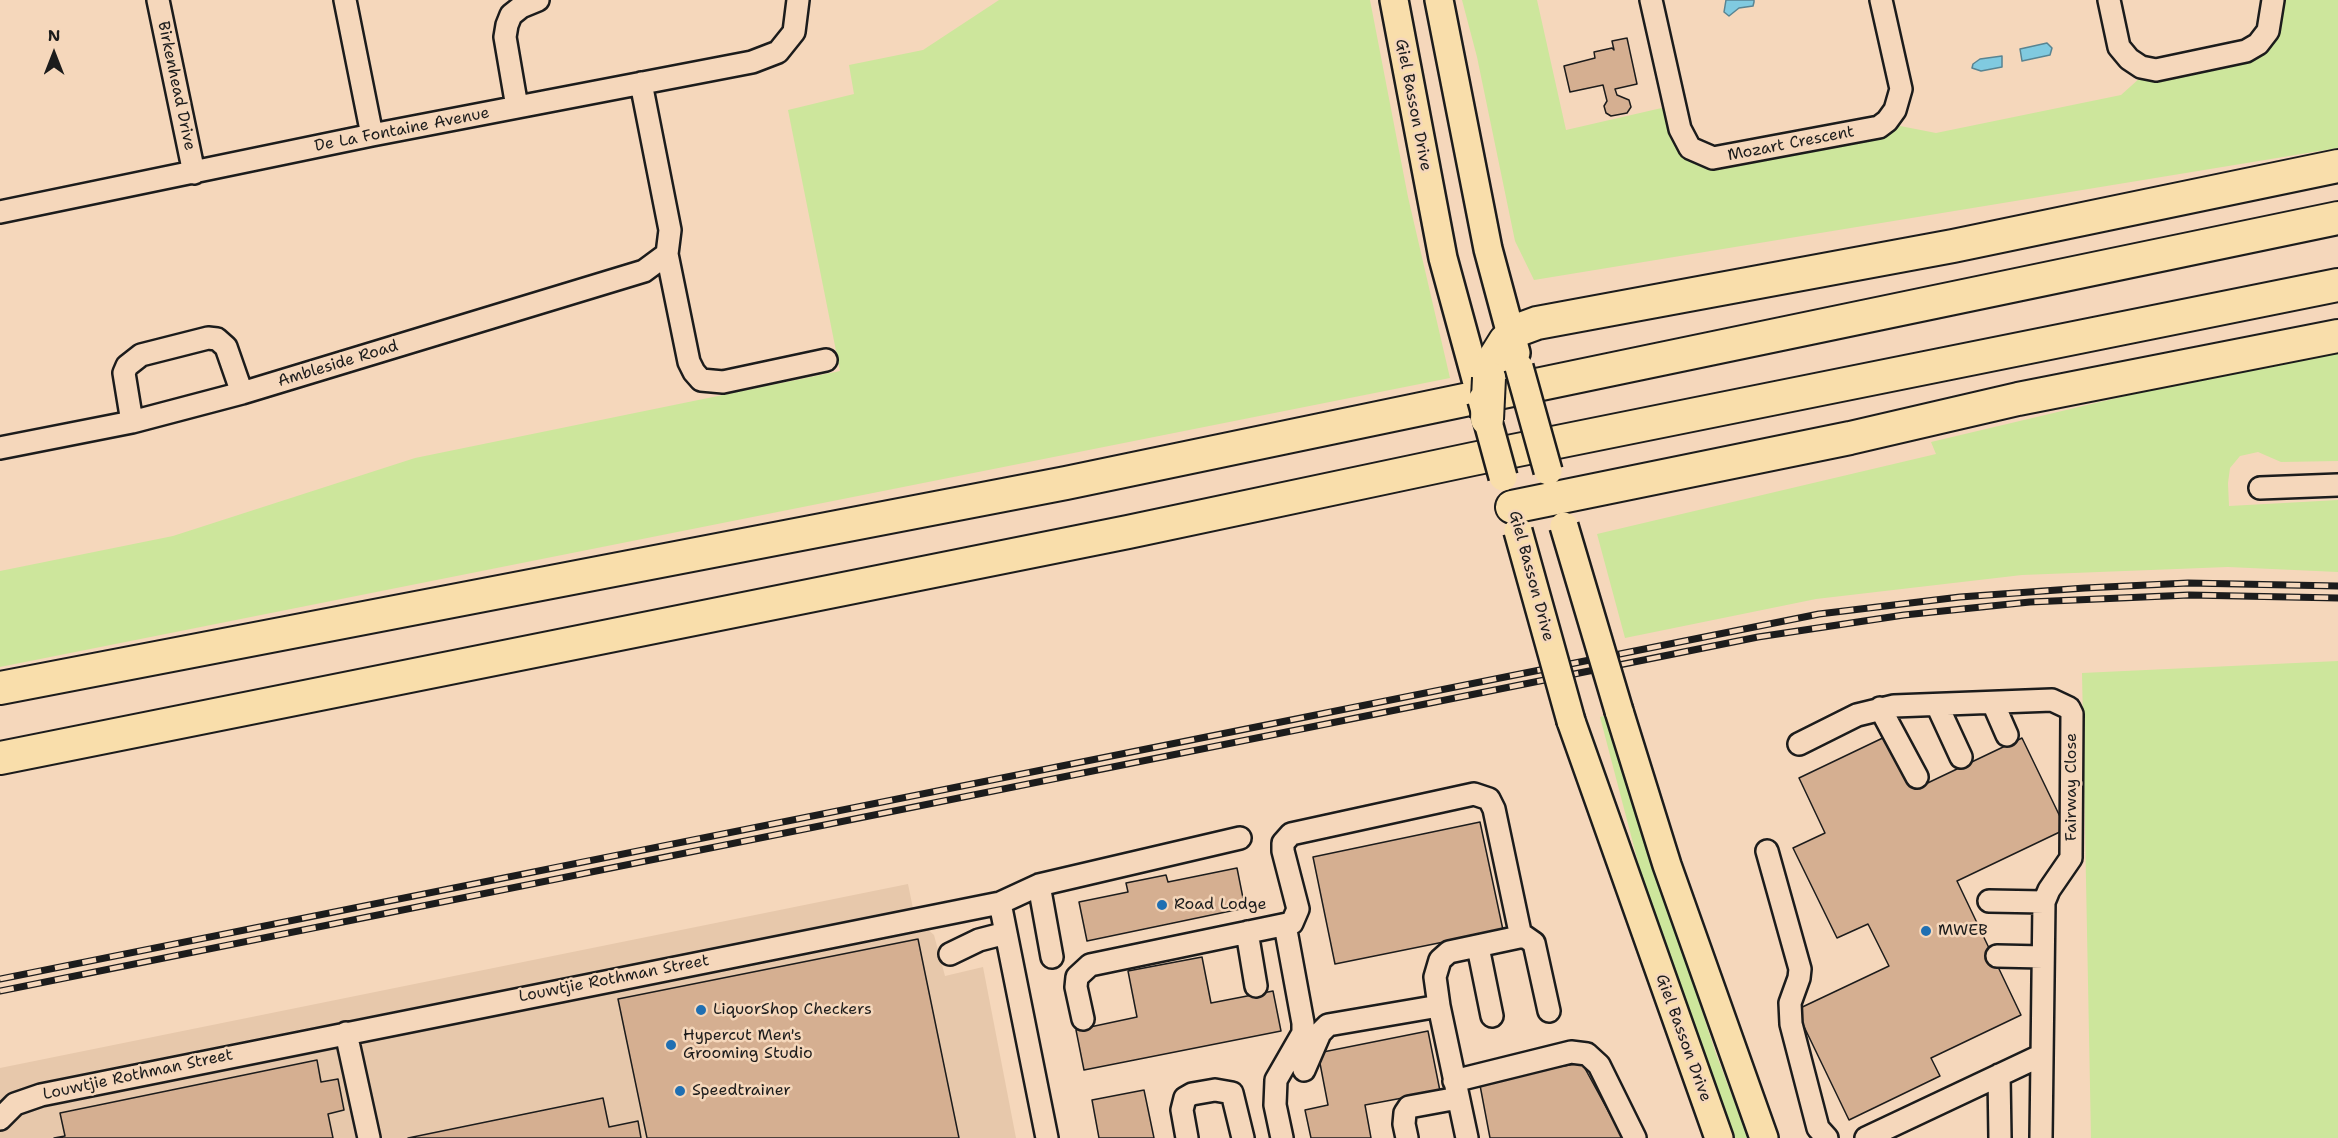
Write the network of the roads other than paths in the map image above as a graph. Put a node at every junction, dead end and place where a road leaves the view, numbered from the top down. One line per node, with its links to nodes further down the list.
1 (158, 0): 15 (street, Birkenhead Drive)
2 (345, 0): 13 (street)
3 (538, 0): 12 (street)
4 (798, 0): 11 (street, De La Fontaine Avenue)
5 (1394, 0): 23 (main road, Giel Basson Drive)
6 (1439, 0): 20 (main road)
7 (1651, 0): 8 (street, Mozart Crescent)
8 (1881, 0)
9 (2109, 0): 10 (street)
10 (2273, 0)
11 (641, 83): 12 (street, De La Fontaine Avenue); 18 (street)
12 (517, 106): 13 (street, De La Fontaine Avenue)
13 (372, 135): 15 (street, De La Fontaine Avenue)
14 (2338, 166): 20 (highway)
15 (194, 173): 16 (street, De La Fontaine Avenue)
16 (0, 212)
17 (2338, 218): 32 (highway)
18 (667, 254): 22 (street); 24 (street, Ambleside Road)
19 (2338, 285): 38 (highway)
20 (1511, 335): 23 (highway); 30 (main road, bridge)
21 (2338, 336): 30 (highway)
22 (826, 360)
23 (1483, 379): 25 (highway, bridge)
24 (242, 393): 26 (street, Ambleside Road); 26 (street)
25 (1487, 419): 31 (main road, Giel Basson Drive, bridge)
26 (132, 422): 27 (street, Ambleside Road)
27 (0, 448)
28 (2338, 484): 29 (street)
29 (2260, 488)
30 (1556, 498): 31 (highway); 77 (main road, bridge)
31 (1515, 519): 76 (main road, Giel Basson Drive, bridge)
32 (0, 686)
33 (1993, 703): 34 (street, Fairway Close); 36 (street); 45 (street, Fairway Close)
34 (1937, 705): 35 (street, Fairway Close); 39 (street)
35 (1880, 708): 37 (street, Fairway Close); 40 (street)
36 (2007, 735)
37 (1799, 744)
38 (0, 758)
39 (1961, 758)
40 (1917, 777)
41 (1240, 838): 43 (street, Louwtjie Rothman Street)
42 (1767, 851): 78 (street)
43 (1039, 885): 46 (street, Louwtjie Rothman Street); 54 (street)
44 (1989, 901): 45 (street)
45 (2044, 902): 55 (street, Fairway Close)
46 (999, 903): 49 (street); 61 (street, Louwtjie Rothman Street)
47 (1285, 925): 48 (street); 50 (street); 72 (street)
48 (1247, 932): 56 (street); 60 (street)
49 (1006, 933): 52 (street); 69 (street)
50 (1521, 937): 51 (street); 58 (street)
51 (1478, 947): 57 (street); 59 (street)
52 (950, 954)
53 (1997, 956): 55 (street)
54 (1052, 957)
55 (2043, 957): 62 (street, Fairway Close)
56 (1256, 986)
57 (1439, 1006): 63 (street); 65 (street)
58 (1549, 1011)
59 (1492, 1016)
60 (1083, 1019)
61 (346, 1033): 66 (street, Louwtjie Rothman Street); 68 (street)
62 (2042, 1054): 64 (street); 80 (street, Fairway Close)
63 (1304, 1070)
64 (1999, 1075): 67 (street); 79 (street)
65 (1456, 1089): 73 (street); 74 (street); 75 (street)
66 (0, 1119)
67 (1994, 1135)
68 (369, 1138)
69 (1047, 1138)
70 (1187, 1138): 71 (street)
71 (1243, 1138)
72 (1282, 1138)
73 (1407, 1138)
74 (1467, 1138)
75 (1635, 1138)
76 (1719, 1138)
77 (1764, 1138)
78 (1827, 1138)
79 (1866, 1138)
80 (2041, 1138)

